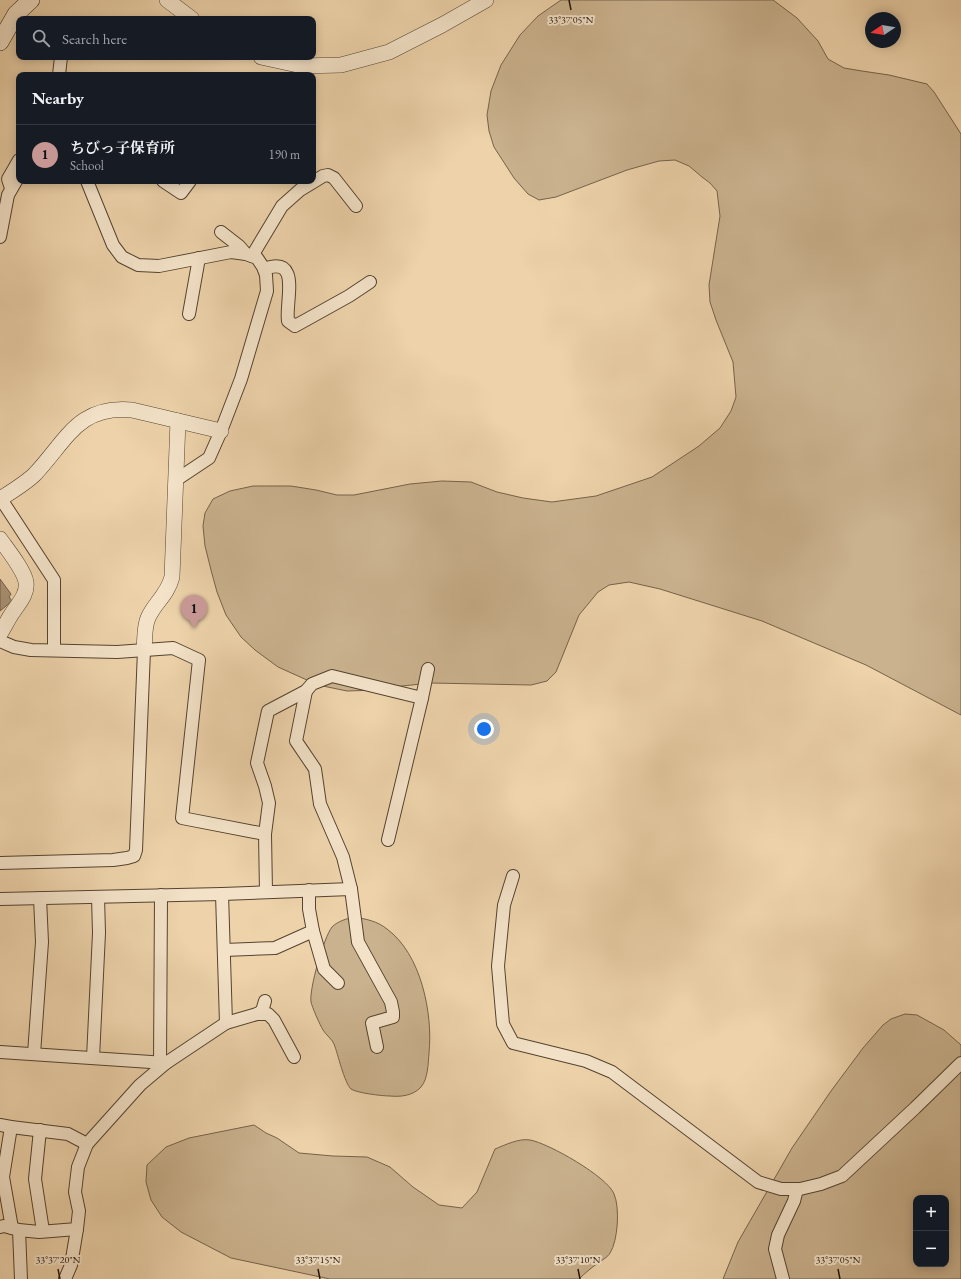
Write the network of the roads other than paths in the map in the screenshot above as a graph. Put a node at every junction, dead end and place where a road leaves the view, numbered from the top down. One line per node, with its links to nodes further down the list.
1 (31, 0): 5 (main road)
2 (167, 0): 4 (street)
3 (486, 0): 7 (street)
4 (188, 16)
5 (0, 42)
6 (61, 60): 8 (street)
7 (275, 60)
8 (63, 72)
9 (16, 165): 16 (street)
10 (316, 180): 17 (street)
11 (16, 181): 16 (street)
12 (88, 184): 21 (street)
13 (168, 184): 14 (street)
14 (188, 184)
15 (310, 184): 20 (street)
16 (11, 189): 19 (street)
17 (356, 206)
18 (221, 232): 20 (street)
19 (0, 237)
20 (249, 255): 21 (street); 22 (street)
21 (199, 258): 24 (street)
22 (264, 269): 23 (street); 26 (street)
23 (370, 282)
24 (189, 314)
25 (178, 421): 26 (street); 27 (street); 28 (street)
26 (221, 431): 27 (street)
27 (176, 480): 33 (street)
28 (1, 499): 32 (street)
29 (0, 539): 30 (street)
30 (0, 634)
31 (0, 641): 32 (street)
32 (54, 650): 33 (street)
33 (144, 650): 37 (street); 39 (street)
34 (428, 669): 36 (street)
35 (306, 691): 36 (street); 37 (street); 41 (street)
36 (422, 698): 38 (street)
37 (265, 834): 43 (street)
38 (388, 840)
39 (0, 863)
40 (513, 876): 65 (street)
41 (351, 889): 42 (street); 55 (street)
42 (309, 890): 43 (street); 49 (street)
43 (266, 892): 44 (street)
44 (222, 894): 45 (street); 50 (street)
45 (161, 895): 46 (street); 60 (street)
46 (98, 897): 47 (street); 59 (street)
47 (40, 898): 48 (street); 57 (street)
48 (0, 899)
49 (313, 932): 50 (street); 51 (street)
50 (224, 950): 54 (street)
51 (338, 983)
52 (265, 1001): 53 (street)
53 (257, 1014): 54 (street); 58 (street)
54 (226, 1023): 60 (street)
55 (378, 1047)
56 (0, 1052): 57 (street)
57 (34, 1054): 59 (street)
58 (294, 1057)
59 (93, 1058): 60 (street)
60 (163, 1063): 64 (street)
61 (961, 1063): 65 (street)
62 (5, 1126): 63 (street); 66 (street)
63 (40, 1130): 64 (street); 68 (street)
64 (87, 1144): 67 (street)
65 (797, 1189): 71 (street)
66 (10, 1228): 68 (street); 69 (street)
67 (77, 1229): 68 (street); 70 (street)
68 (43, 1231)
69 (21, 1279)
70 (65, 1279)
71 (783, 1279)

